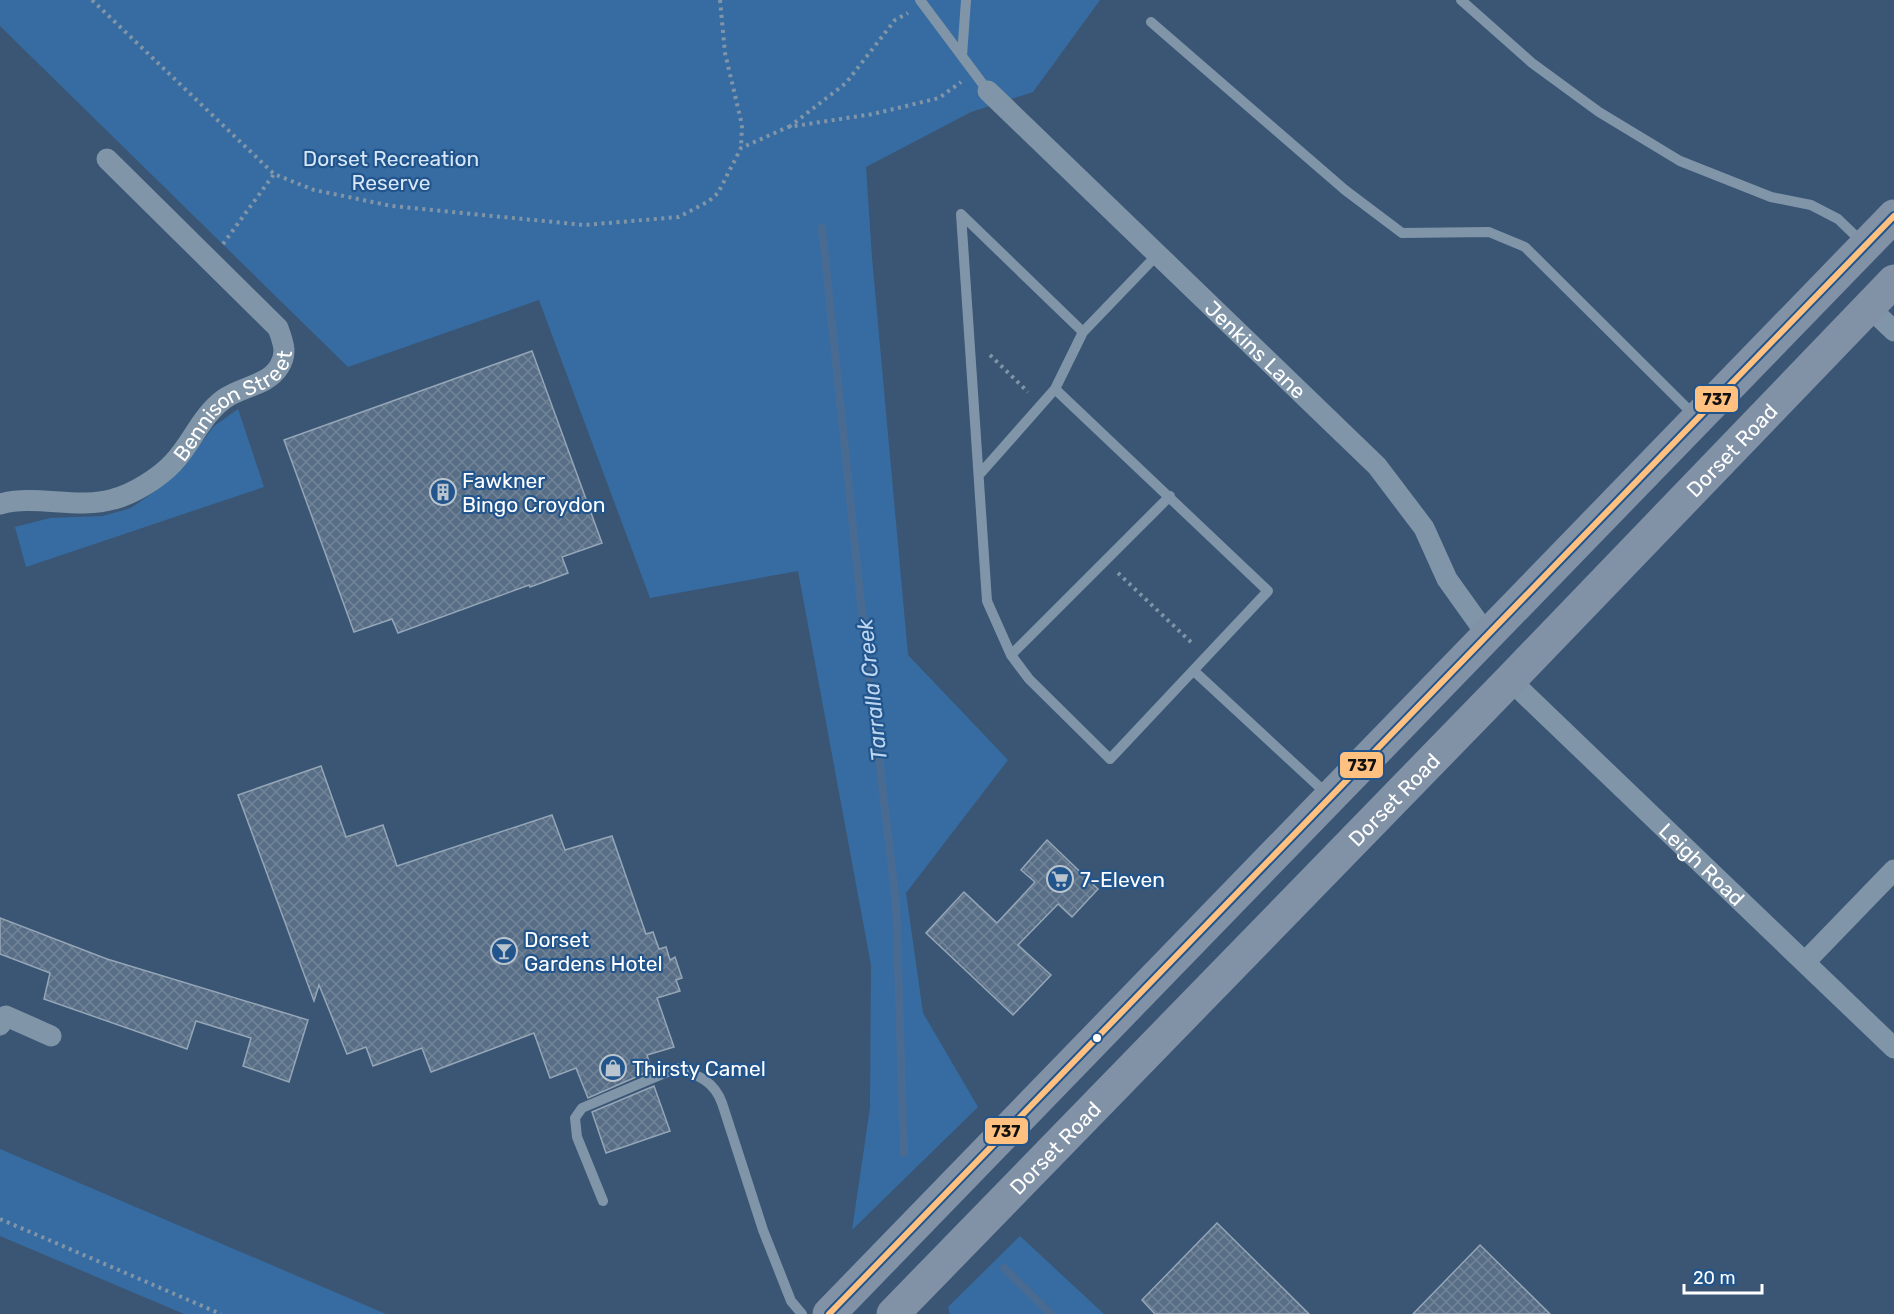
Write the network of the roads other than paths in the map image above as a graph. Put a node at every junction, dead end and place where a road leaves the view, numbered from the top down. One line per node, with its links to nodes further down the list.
1 (966, 0): 5 (lane)
2 (1461, 0): 9 (lane)
3 (921, 3): 5 (lane)
4 (1151, 22): 16 (lane)
5 (962, 56): 6 (lane)
6 (988, 91): 10 (street, Jenkins Lane)
7 (107, 159): 19 (street, Bennison Street)
8 (1894, 216): 9 (main road)
9 (1866, 245): 16 (main road)
10 (1157, 255): 14 (lane); 20 (street, Jenkins Lane)
11 (1894, 281): 12 (main road, Dorset Road)
12 (1869, 307): 13 (street); 23 (main road, Dorset Road)
13 (1894, 331)
14 (1083, 332): 15 (lane); 17 (lane)
15 (1055, 388): 17 (lane); 18 (lane)
16 (1698, 419): 20 (main road)
17 (979, 475): 21 (lane)
18 (1170, 496): 21 (lane); 22 (lane)
19 (0, 504)
20 (1487, 635): 23 (main road); 24 (main road)
21 (1011, 655): 22 (lane)
22 (1194, 671): 24 (lane)
23 (1510, 680): 26 (street, Leigh Road); 28 (main road, Dorset Road)
24 (1331, 798): 27 (main road)
25 (1894, 870): 26 (street)
26 (1805, 962): 31 (street, Leigh Road)
27 (1159, 973): 28 (main road); 34 (main road)
28 (1192, 1006): 35 (main road, Dorset Road)
29 (2, 1017): 30 (street)
30 (51, 1036)
31 (1894, 1048)
32 (603, 1201): 33 (lane)
33 (802, 1314)
34 (830, 1314)
35 (892, 1314)

